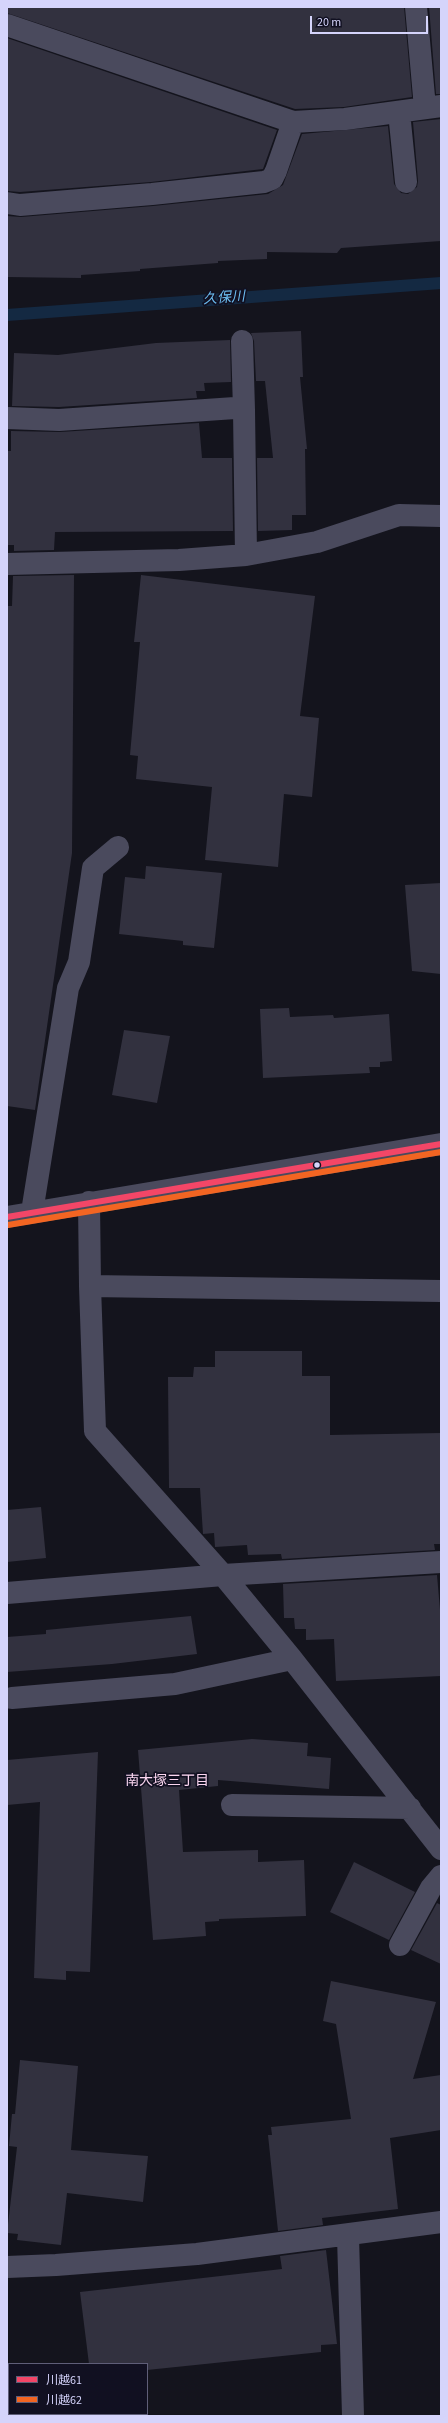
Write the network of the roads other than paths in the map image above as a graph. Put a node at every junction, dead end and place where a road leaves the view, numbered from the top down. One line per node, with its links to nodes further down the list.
1 (416, 7): 3 (street)
2 (7, 25): 5 (street)
3 (433, 107): 4 (street)
4 (399, 112): 5 (street); 6 (street)
5 (293, 122): 7 (street)
6 (406, 182)
7 (7, 203)
8 (242, 341): 9 (street)
9 (244, 410): 10 (street); 12 (street)
10 (7, 418)
11 (441, 516): 12 (street)
12 (246, 555): 13 (street)
13 (7, 564)
14 (118, 847): 17 (street)
15 (441, 1144): 16 (street)
16 (89, 1202): 17 (street); 19 (street)
17 (32, 1212): 18 (street)
18 (7, 1217)
19 (90, 1286): 20 (street); 22 (street)
20 (441, 1291)
21 (441, 1562): 22 (street)
22 (223, 1575): 23 (street); 24 (street)
23 (7, 1593)
24 (292, 1659): 25 (street); 27 (street)
25 (12, 1698)
26 (232, 1805): 27 (street)
27 (410, 1808): 28 (street)
28 (441, 1849)
29 (441, 1876): 30 (street)
30 (400, 1945)
31 (441, 2222): 32 (street)
32 (348, 2236): 33 (street); 34 (street)
33 (7, 2267)
34 (353, 2416)

